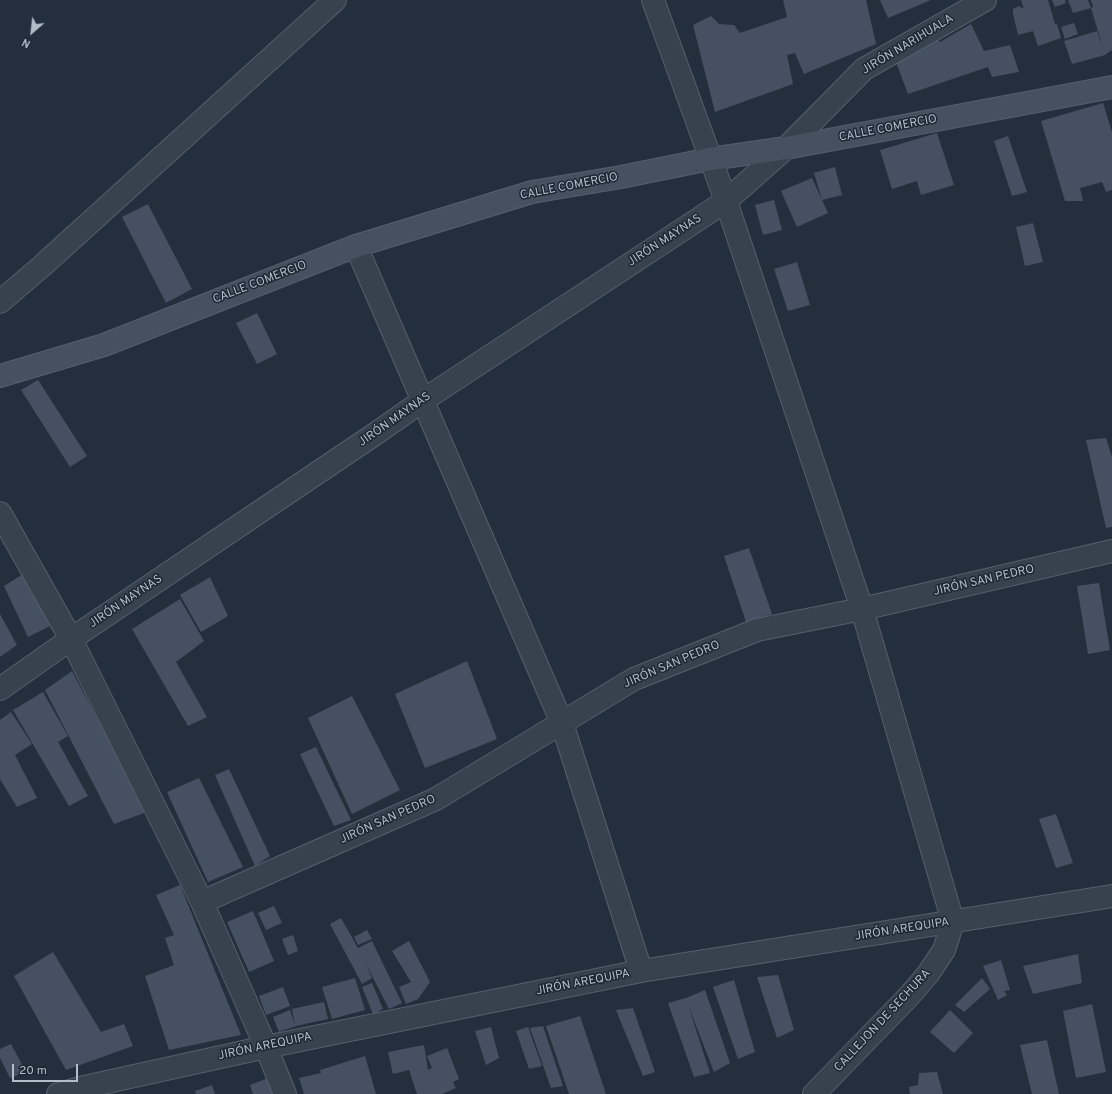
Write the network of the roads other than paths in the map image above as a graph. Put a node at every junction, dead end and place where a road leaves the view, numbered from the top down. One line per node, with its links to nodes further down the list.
1 (335, 0): 9 (street)
2 (653, 0): 6 (street)
3 (985, 0): 5 (street, JIRÓN NARIHUALA)
4 (1112, 87): 5 (street, CALLE COMERCIO)
5 (786, 148): 6 (street, CALLE COMERCIO); 7 (street, JIRÓN MAYNAS)
6 (710, 159): 7 (street); 8 (street, CALLE COMERCIO)
7 (726, 201): 11 (street, JIRÓN MAYNAS); 14 (street)
8 (356, 246): 10 (street, CALLE COMERCIO); 11 (street)
9 (0, 302)
10 (0, 376)
11 (422, 401): 15 (street, JIRÓN MAYNAS); 17 (street)
12 (0, 513): 15 (street)
13 (1112, 551): 14 (street, JIRÓN SAN PEDRO)
14 (862, 609): 17 (street, JIRÓN SAN PEDRO); 20 (street)
15 (71, 639): 16 (street, JIRÓN MAYNAS); 19 (street)
16 (0, 689)
17 (562, 723): 19 (street, JIRÓN SAN PEDRO); 21 (street)
18 (1112, 896): 20 (street, JIRÓN AREQUIPA)
19 (202, 902): 22 (street)
20 (953, 922): 21 (street, JIRÓN AREQUIPA); 25 (street, CALLEJON DE SECHURA)
21 (640, 971): 22 (street, JIRÓN AREQUIPA)
22 (266, 1047): 23 (street, JIRÓN AREQUIPA); 24 (street)
23 (58, 1094)
24 (285, 1094)
25 (814, 1094)

